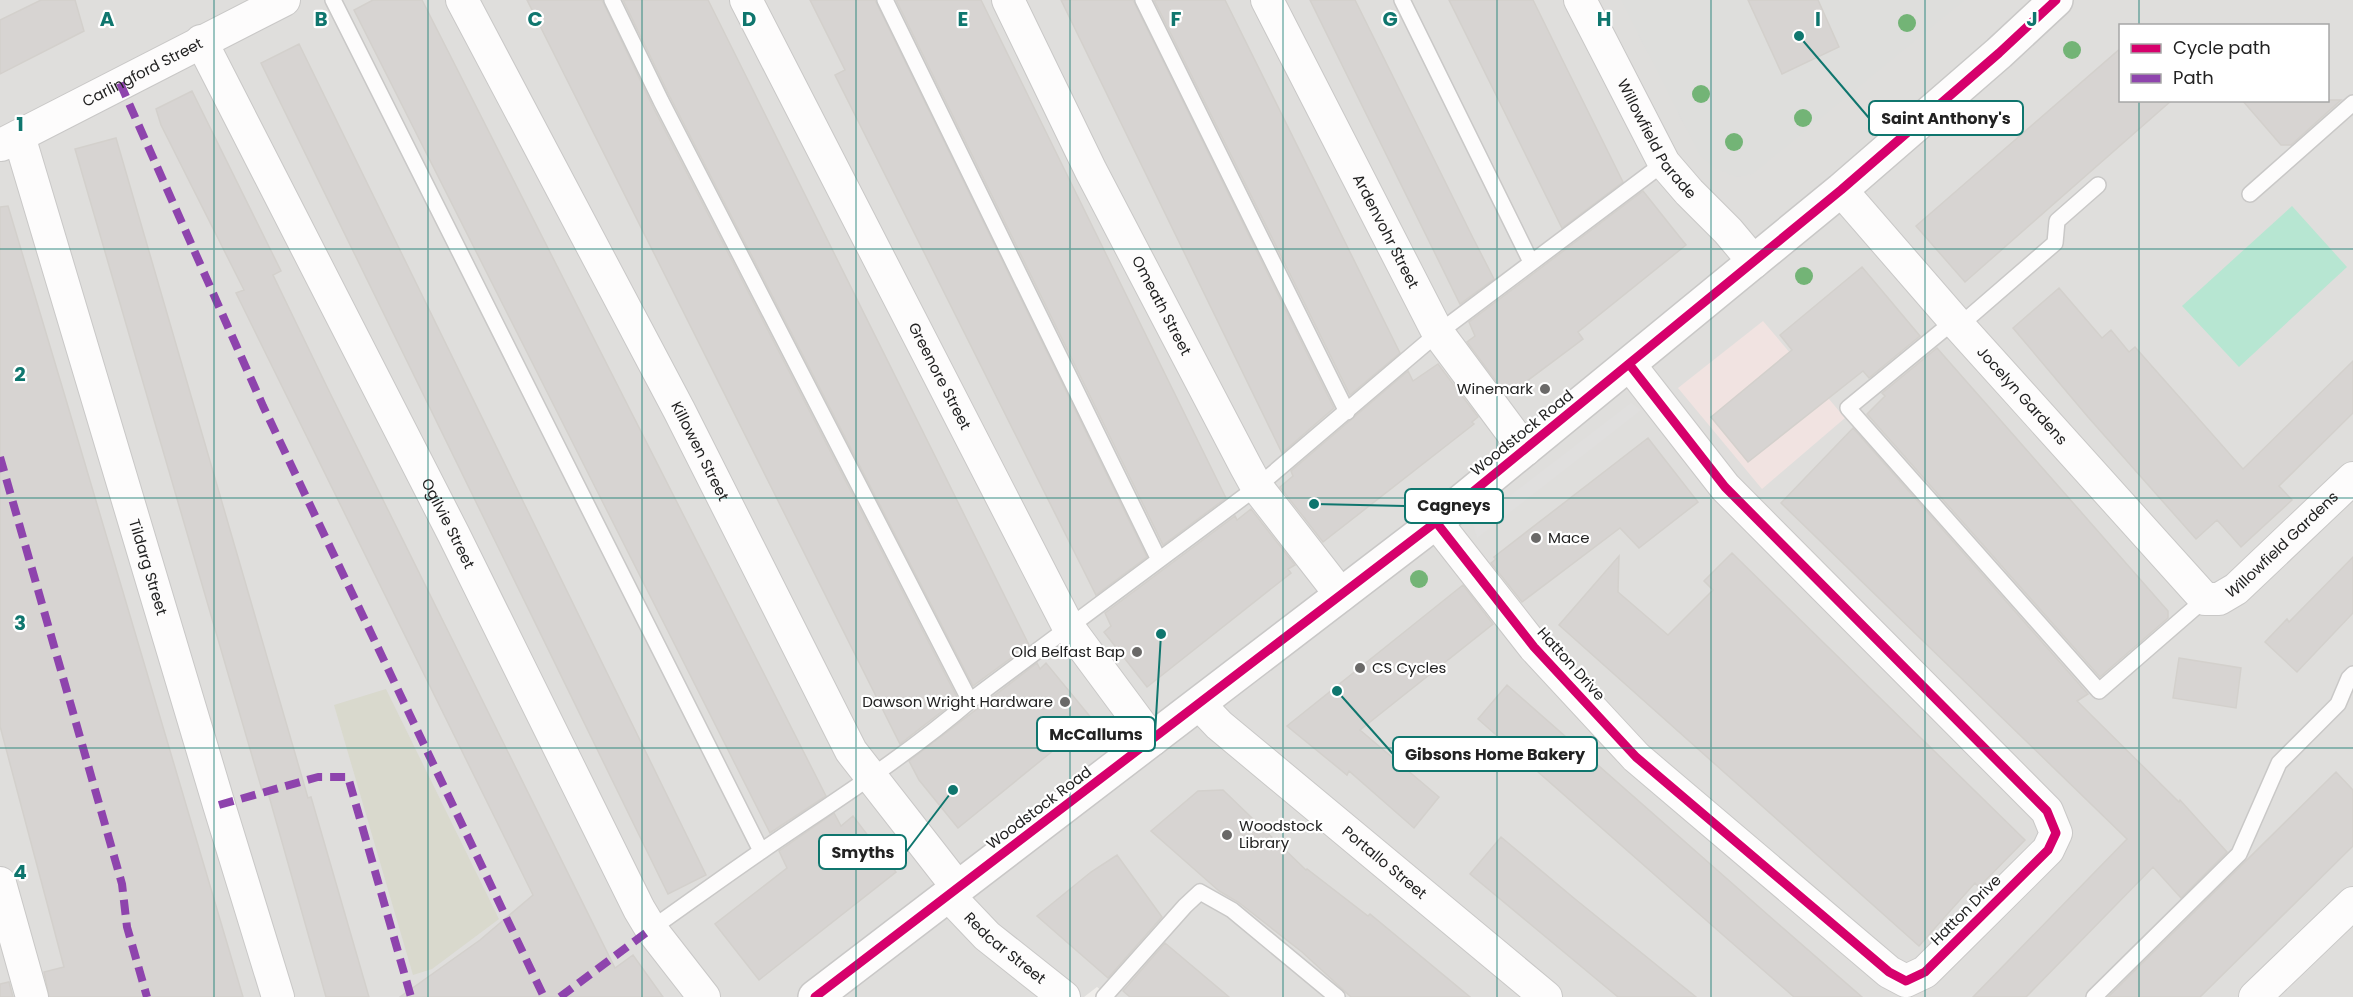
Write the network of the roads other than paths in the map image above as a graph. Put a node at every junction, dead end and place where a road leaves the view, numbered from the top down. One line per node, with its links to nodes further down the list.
1 (284, 0): 13 (street, Carlingford Street)
2 (333, 0): 39 (lane)
3 (462, 0): 38 (street, Killowen Street)
4 (612, 0): 35 (lane)
5 (746, 0): 33 (street, Greenore Street)
6 (885, 0): 30 (lane)
7 (1008, 0): 28 (street, Omeath Street)
8 (1143, 0): 25 (lane)
9 (1267, 0): 23 (street, Ardenvohr Street)
10 (1402, 0): 20 (lane)
11 (1580, 0): 16 (street, Willowfield Parade)
12 (2056, 0): 18 (street, Woodstock Road)
13 (201, 41): 15 (street, Carlingford Street); 43 (street, Ogilvie Street)
14 (2353, 103): 19 (lane)
15 (9, 140): 46 (street, Tildarg Street)
16 (1664, 163): 20 (lane); 21 (street, Willowfield Parade)
17 (2098, 185): 22 (lane)
18 (1841, 190): 21 (street, Woodstock Road); 22 (street, Jocelyn Gardens)
19 (2250, 194)
20 (1532, 262): 23 (lane)
21 (1754, 262): 24 (street, Woodstock Road)
22 (1956, 324): 32 (street, Jocelyn Gardens); 32 (lane)
23 (1438, 333): 25 (lane); 26 (street, Ardenvohr Street)
24 (1629, 364): 26 (street, Woodstock Road); 29 (street, Hatton Drive)
25 (1347, 412): 28 (lane)
26 (1525, 450): 29 (street, Woodstock Road)
27 (2353, 478): 32 (street, Willowfield Gardens)
28 (1257, 487): 30 (lane); 31 (street, Omeath Street)
29 (1436, 522): 31 (street, Woodstock Road)
30 (1159, 560): 33 (lane)
31 (1341, 595): 36 (street, Woodstock Road)
32 (2205, 599)
33 (1069, 628): 35 (lane); 37 (street, Greenore Street)
34 (2353, 674): 52 (lane)
35 (970, 702): 38 (lane)
36 (1199, 704): 37 (street, Woodstock Road); 51 (street, Portallo Street)
37 (1152, 740): 41 (street, Woodstock Road)
38 (871, 778): 39 (lane); 41 (street, Killowen Street)
39 (761, 851): 43 (lane)
40 (0, 883): 45 (street)
41 (943, 899): 44 (street, Woodstock Road); 48 (street, Redcar Street)
42 (2353, 903): 53 (street)
43 (651, 929): 47 (street, Ogilvie Street)
44 (824, 990)
45 (32, 997)
46 (278, 997)
47 (704, 997)
48 (1064, 997)
49 (1104, 997): 50 (lane)
50 (1337, 997)
51 (1546, 997)
52 (2094, 997)
53 (2255, 997)

